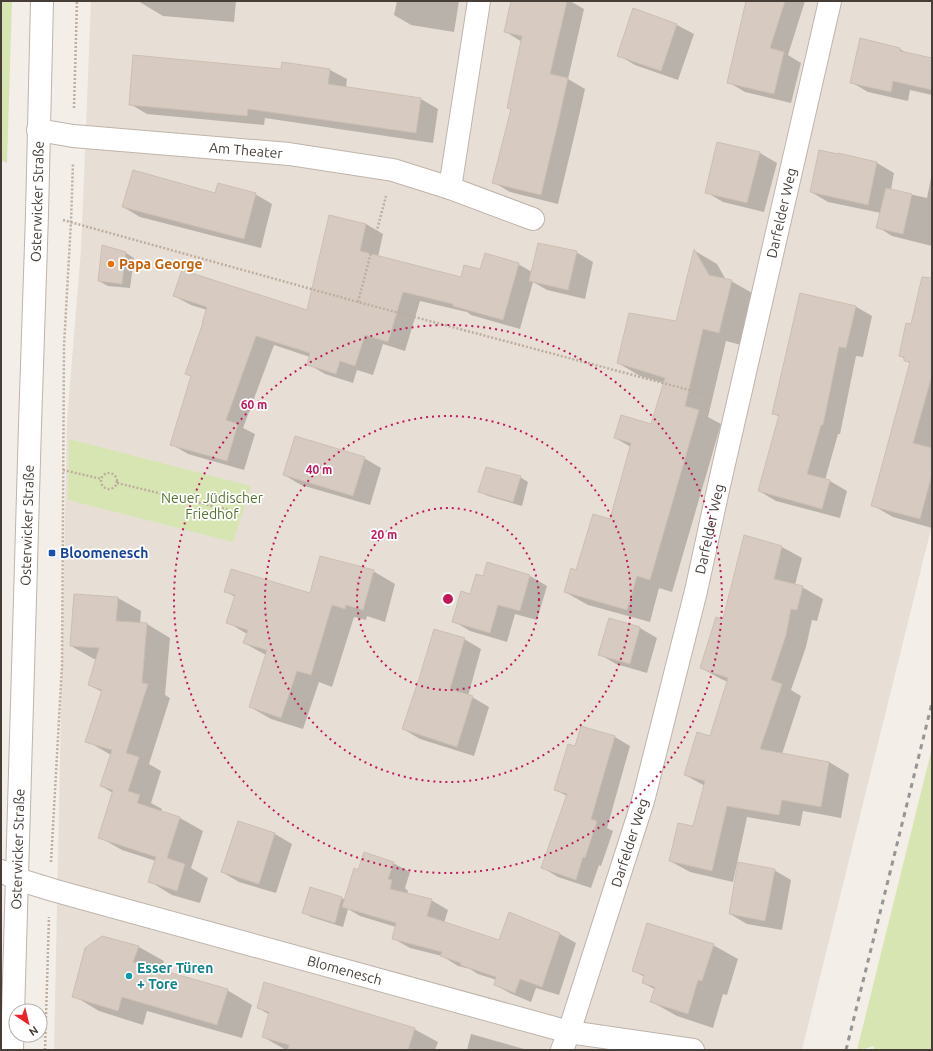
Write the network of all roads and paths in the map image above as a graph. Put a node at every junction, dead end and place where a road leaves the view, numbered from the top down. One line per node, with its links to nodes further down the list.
1 (42, 1): 5 (street, Osterwicker Straße)
2 (77, 1): 6 (path)
3 (479, 1): 8 (street)
4 (830, 1): 13 (street, Darfelder Weg)
5 (38, 130): 6 (street, Am Theater); 9 (street, Osterwicker Straße)
6 (73, 136): 7 (street, Am Theater); 11 (path)
7 (393, 170): 8 (street, Am Theater); 12 (path)
8 (450, 188): 10 (street, Am Theater)
9 (37, 214): 11 (path); 18 (street, Osterwicker Straße)
10 (533, 219)
11 (71, 221): 12 (path); 14 (path)
12 (358, 302): 13 (path)
13 (738, 403): 20 (street, Darfelder Weg)
14 (63, 470): 15 (path); 19 (path)
15 (102, 479): 16 (path); 16 (path)
16 (117, 483): 17 (path)
17 (229, 510)
18 (9, 875): 19 (street, Blomenesch); 21 (street, Osterwicker Straße)
19 (49, 889): 20 (street, Blomenesch); 22 (path)
20 (565, 1041): 23 (street, Blomenesch)
21 (12, 1050)
22 (45, 1050)
23 (693, 1050)

